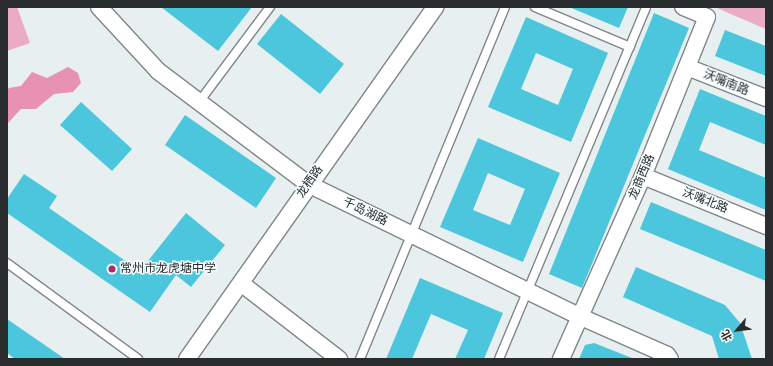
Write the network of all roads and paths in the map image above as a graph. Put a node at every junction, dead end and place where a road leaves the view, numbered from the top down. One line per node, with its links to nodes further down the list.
1 (270, 7): 11 (lane)
2 (435, 7): 13 (street, 龙栖路)
3 (505, 7): 15 (lane)
4 (535, 7): 8 (lane)
5 (646, 7): 8 (lane)
6 (683, 7): 9 (street, 龙商西路)
7 (101, 8): 11 (street, 千岛湖路)
8 (630, 46): 18 (lane)
9 (687, 67): 10 (street, 沃嘴南路); 12 (street, 龙商西路)
10 (766, 98)
11 (199, 102): 13 (street, 千岛湖路)
12 (643, 176): 14 (street, 沃嘴北路); 19 (street, 龙商西路)
13 (308, 184): 15 (street, 千岛湖路); 17 (street, 龙栖路)
14 (766, 226)
15 (413, 236): 18 (street, 千岛湖路); 23 (lane)
16 (7, 263): 20 (lane)
17 (242, 284): 21 (street, 龙栖路); 22 (street)
18 (528, 292): 19 (street, 千岛湖路); 24 (lane)
19 (581, 317): 25 (street, 龙商西路); 26 (street, 千岛湖路)
20 (138, 359)
21 (186, 359)
22 (339, 359)
23 (360, 359)
24 (499, 359)
25 (561, 359)
26 (670, 359)

